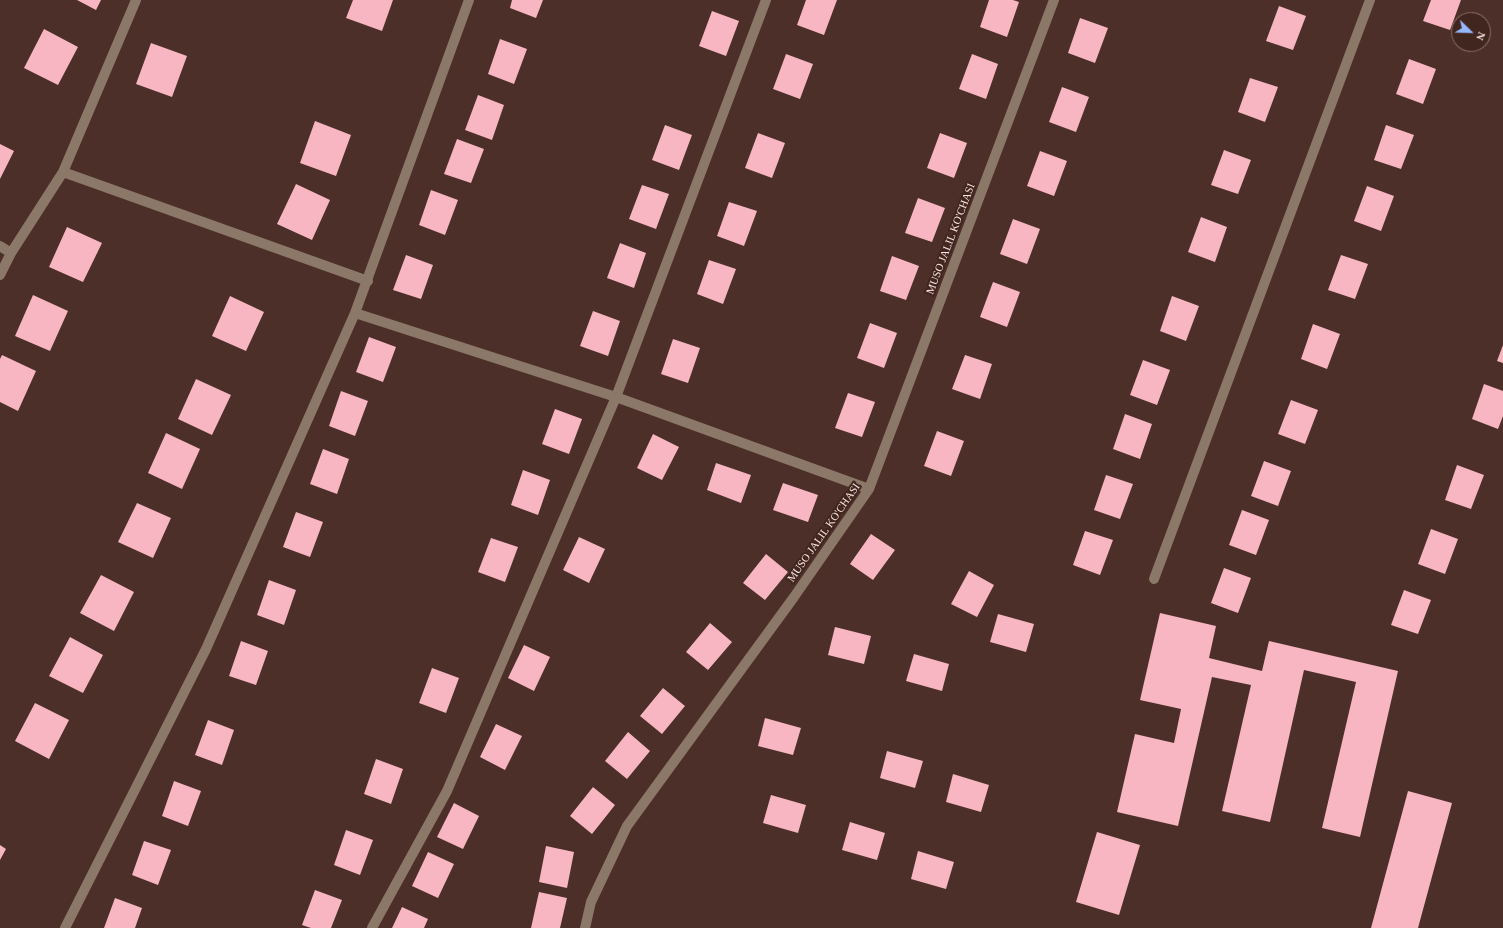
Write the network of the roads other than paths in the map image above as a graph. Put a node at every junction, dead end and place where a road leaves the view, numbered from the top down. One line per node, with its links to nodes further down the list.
1 (136, 0): 6 (street)
2 (469, 0): 10 (street)
3 (766, 0): 12 (street)
4 (1054, 0): 13 (street, MUSO JALIL KO'CHASI)
5 (1370, 0): 14 (street)
6 (63, 172): 8 (street); 10 (street)
7 (0, 246): 8 (street)
8 (11, 253): 9 (street)
9 (0, 275)
10 (368, 281): 11 (street)
11 (355, 313): 12 (street); 15 (street)
12 (616, 397): 13 (street); 16 (street)
13 (869, 489): 17 (street, MUSO JALIL KO'CHASI)
14 (1154, 579)
15 (65, 928)
16 (372, 928)
17 (585, 928)

